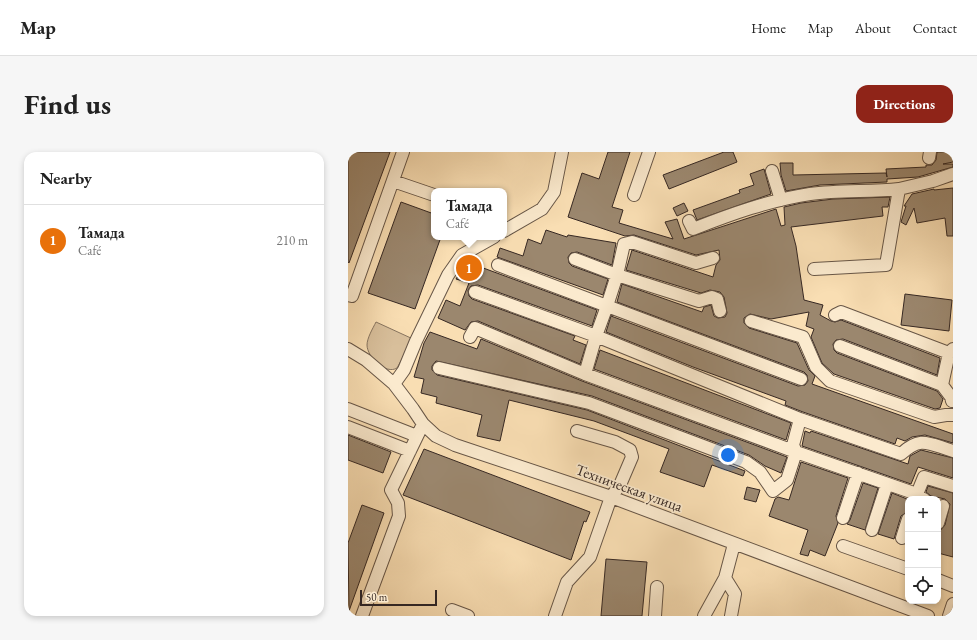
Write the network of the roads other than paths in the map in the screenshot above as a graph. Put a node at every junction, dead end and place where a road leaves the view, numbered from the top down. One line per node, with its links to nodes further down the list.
1 (403, 152): 6 (street)
2 (562, 152): 12 (street)
3 (649, 152): 9 (street)
4 (772, 171): 10 (street)
5 (953, 174): 7 (street)
6 (393, 181): 8 (street); 20 (street)
7 (899, 189): 10 (street); 17 (street)
8 (431, 194)
9 (634, 195)
10 (781, 200): 11 (street)
11 (689, 221)
12 (507, 229)
13 (489, 240): 33 (street)
14 (713, 258): 18 (street)
15 (575, 259): 18 (street)
16 (498, 265): 21 (street)
17 (814, 268)
18 (617, 275): 21 (street); 22 (street)
19 (475, 292): 25 (street)
20 (348, 295)
21 (607, 306): 25 (street); 32 (street)
22 (720, 311)
23 (835, 315): 29 (street)
24 (751, 322): 37 (street)
25 (596, 336): 31 (street); 38 (street)
26 (470, 337): 31 (street)
27 (840, 346): 34 (street)
28 (348, 349): 33 (street, Техническая улица)
29 (951, 351): 34 (street)
30 (439, 368): 45 (street)
31 (585, 374): 45 (street)
32 (801, 379)
33 (394, 384): 39 (street, Техническая улица)
34 (942, 385): 35 (street)
35 (953, 402)
36 (348, 409): 42 (street)
37 (953, 416)
38 (800, 419): 44 (street); 45 (street)
39 (423, 424): 42 (street); 51 (street, Техническая улица)
40 (348, 427): 43 (street)
41 (577, 431): 51 (street)
42 (417, 436): 43 (street)
43 (410, 451): 67 (street)
44 (953, 451)
45 (796, 452): 46 (street)
46 (858, 473): 47 (street); 54 (street)
47 (887, 484): 49 (street); 56 (street)
48 (953, 486): 50 (street)
49 (916, 496)
50 (919, 496)
51 (611, 497): 58 (street, Техническая улица); 69 (street)
52 (945, 506): 53 (street)
53 (941, 516)
54 (843, 518)
55 (905, 528): 57 (street)
56 (872, 530)
57 (902, 538)
58 (734, 544): 61 (street); 73 (street, Техническая улица)
59 (843, 546): 60 (street)
60 (905, 568)
61 (725, 578): 71 (street); 72 (street)
62 (941, 581): 63 (street)
63 (953, 586)
64 (657, 588): 70 (street)
65 (953, 604): 74 (street)
66 (452, 610): 68 (street)
67 (362, 616)
68 (468, 616)
69 (555, 616)
70 (655, 616)
71 (704, 616)
72 (731, 616)
73 (928, 616)
74 (949, 616)

